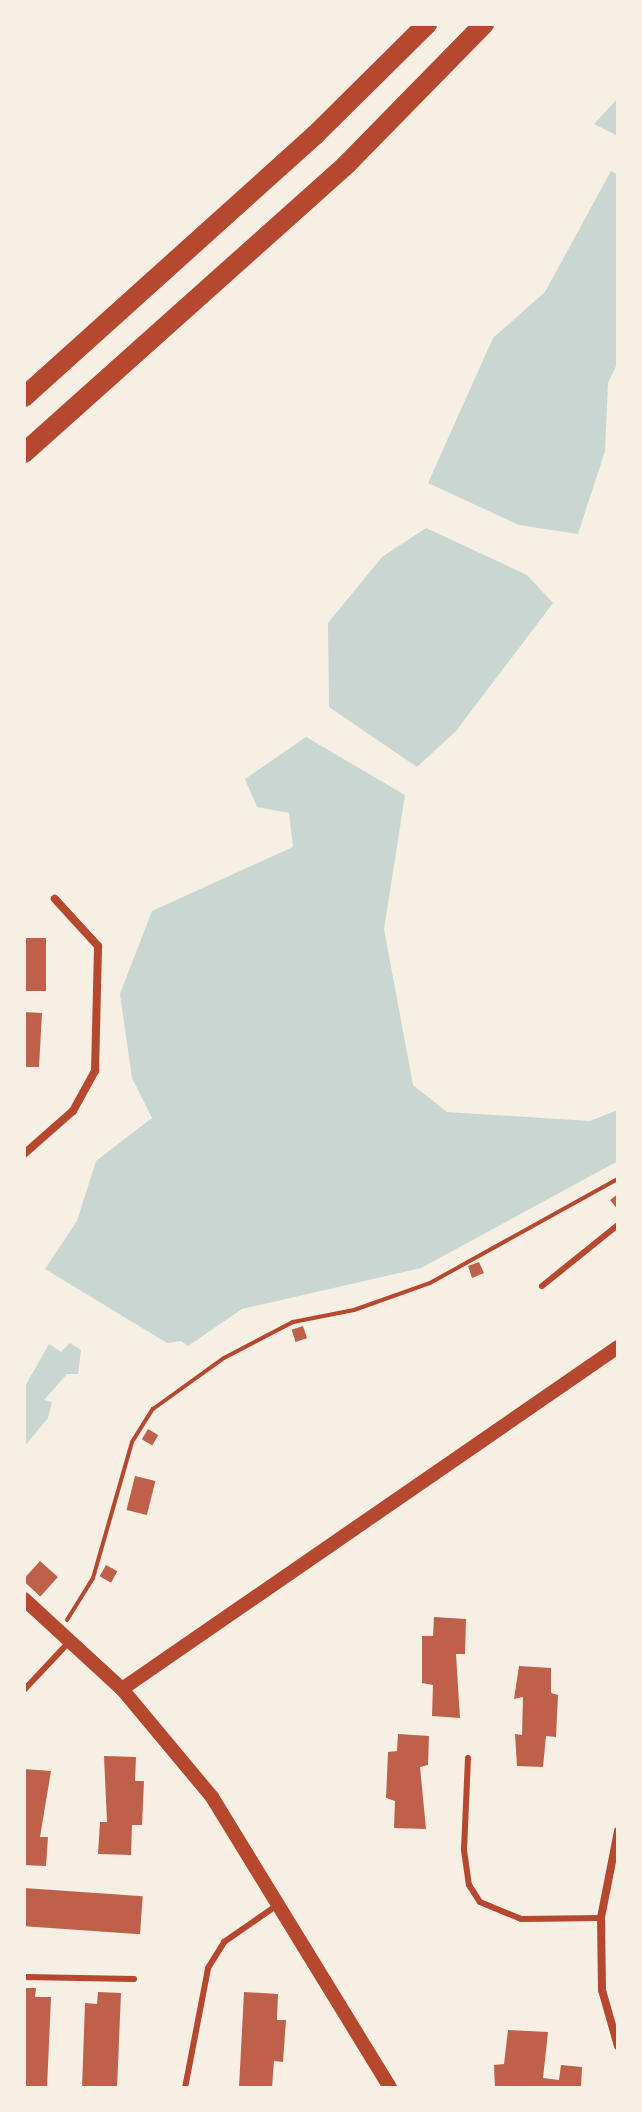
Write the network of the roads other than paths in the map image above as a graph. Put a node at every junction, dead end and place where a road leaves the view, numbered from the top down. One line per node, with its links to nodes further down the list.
1 (427, 24): 3 (highway)
2 (484, 24): 4 (highway)
3 (24, 397)
4 (24, 453)
5 (55, 899): 6 (street)
6 (24, 1154)
7 (618, 1225): 8 (lane)
8 (542, 1286)
9 (617, 1346): 12 (street)
10 (24, 1599): 11 (street)
11 (67, 1634): 12 (street); 13 (lane)
12 (122, 1689): 16 (street)
13 (24, 1690)
14 (468, 1758): 17 (lane)
15 (618, 1831): 17 (street)
16 (279, 1904): 21 (lane); 22 (street)
17 (601, 1918): 20 (street)
18 (24, 1977): 19 (lane)
19 (134, 1979)
20 (618, 2046)
21 (185, 2088)
22 (390, 2088)

